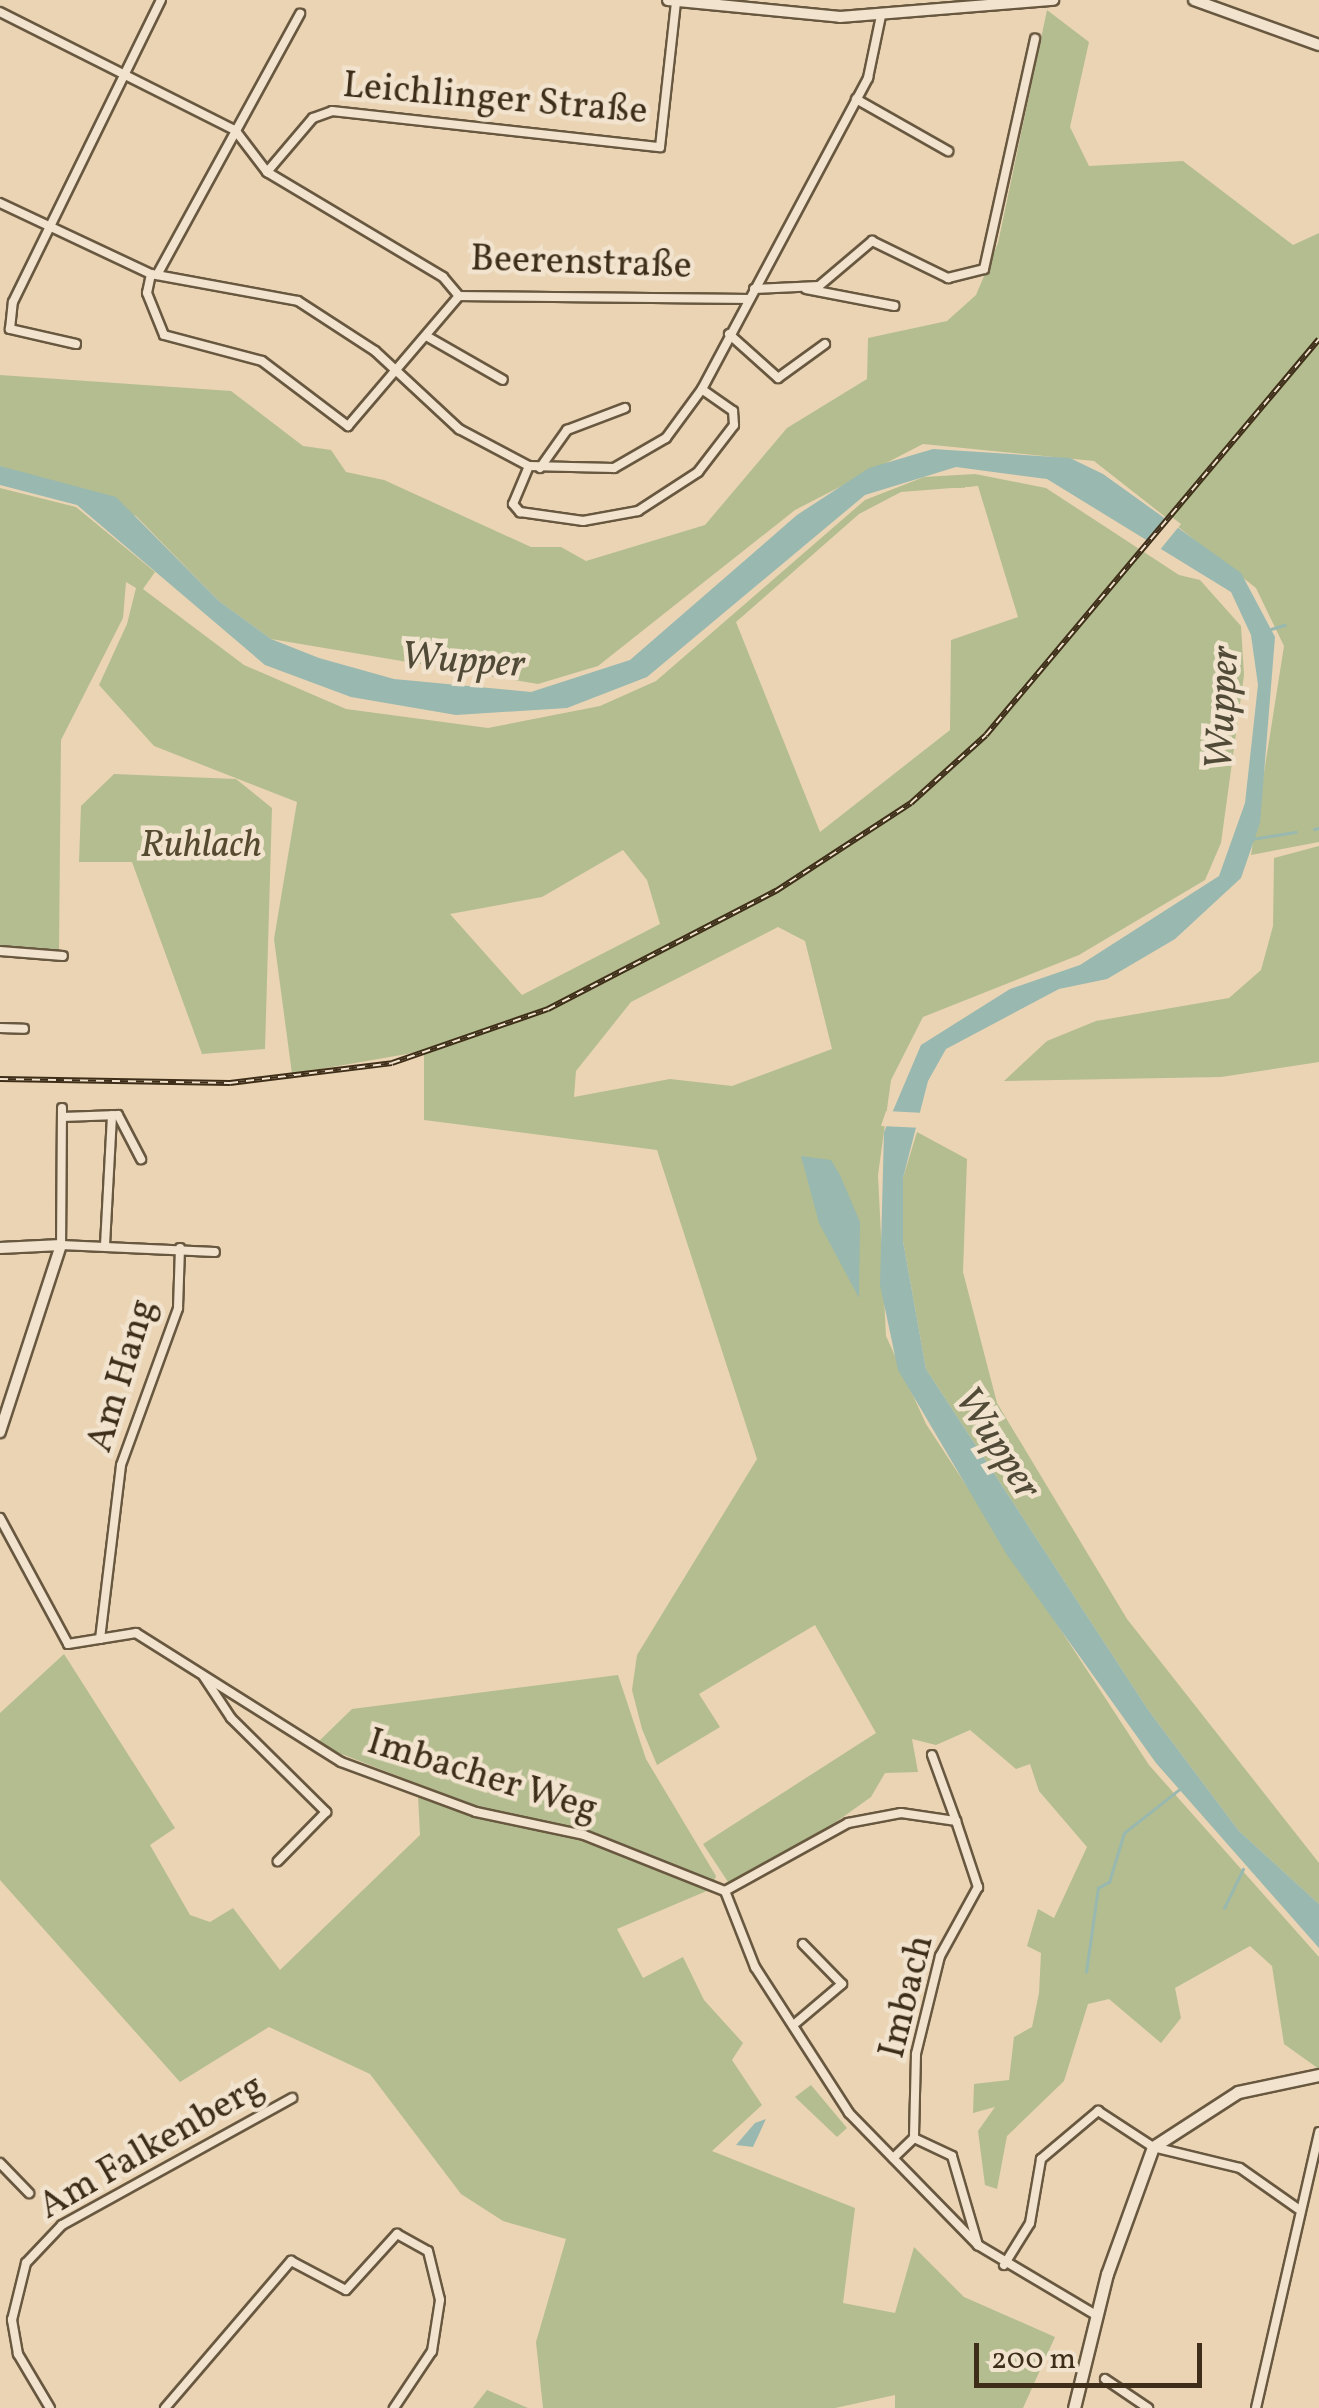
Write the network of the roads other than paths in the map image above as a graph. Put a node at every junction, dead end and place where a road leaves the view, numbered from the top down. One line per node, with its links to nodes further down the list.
1 (160, 0): 11 (street)
2 (668, 0): 5 (street)
3 (1053, 0): 8 (street)
4 (1194, 0): 10 (street)
5 (676, 1): 8 (street); 15 (street, Leichlinger Straße)
6 (0, 12): 11 (street)
7 (300, 14): 13 (street)
8 (881, 16): 12 (street)
9 (1036, 39): 19 (street)
10 (1319, 45)
11 (123, 75): 13 (street); 17 (street)
12 (856, 99): 14 (street); 20 (street)
13 (235, 130): 15 (street); 18 (street)
14 (948, 151)
15 (267, 172): 21 (street, Beerenstraße)
16 (0, 203): 17 (street)
17 (50, 226): 18 (street); 25 (street)
18 (154, 274): 30 (street); 30 (street)
19 (806, 288): 20 (street); 23 (street)
20 (754, 289): 22 (street)
21 (459, 296): 22 (street, Beerenstraße); 27 (street)
22 (747, 299): 26 (street)
23 (894, 306)
24 (0, 326): 25 (street)
25 (10, 329): 28 (street)
26 (729, 334): 29 (street); 32 (street)
27 (428, 336): 30 (street); 31 (street)
28 (76, 344)
29 (825, 344)
30 (396, 370): 34 (street)
31 (503, 380)
32 (702, 390): 34 (street); 35 (street)
33 (625, 408): 35 (street)
34 (528, 466): 35 (street)
35 (540, 468)
36 (0, 951): 37 (street)
37 (63, 956)
38 (0, 1028): 39 (street)
39 (24, 1029)
40 (112, 1115): 41 (street); 42 (street); 43 (street)
41 (141, 1159)
42 (61, 1245): 43 (street); 44 (street); 47 (street)
43 (105, 1245): 45 (street)
44 (0, 1248)
45 (180, 1248): 46 (street); 49 (street, Am Hang)
46 (214, 1252)
47 (0, 1432)
48 (0, 1518): 49 (street, Imbacher Weg)
49 (100, 1639): 50 (street, Imbacher Weg)
50 (202, 1673): 53 (street); 54 (street, Imbacher Weg)
51 (932, 1754): 52 (street, Imbach)
52 (956, 1821): 54 (street); 60 (street, Imbach)
53 (278, 1860)
54 (725, 1891): 56 (street)
55 (803, 1944): 56 (street)
56 (796, 2022): 62 (street)
57 (1318, 2075): 61 (main road)
58 (292, 2098): 70 (street, Am Falkenberg)
59 (1319, 2132): 65 (street)
60 (914, 2138): 62 (street); 66 (street)
61 (1153, 2147): 65 (street); 67 (street); 68 (main road)
62 (893, 2158): 66 (street)
63 (0, 2164): 64 (street)
64 (29, 2193)
65 (1297, 2208): 75 (street)
66 (978, 2245): 67 (street)
67 (1004, 2264): 68 (street)
68 (1096, 2315): 73 (main road)
69 (1105, 2379): 74 (street)
70 (50, 2408)
71 (165, 2408): 72 (street)
72 (394, 2408)
73 (1074, 2408)
74 (1148, 2408)
75 (1256, 2408)

